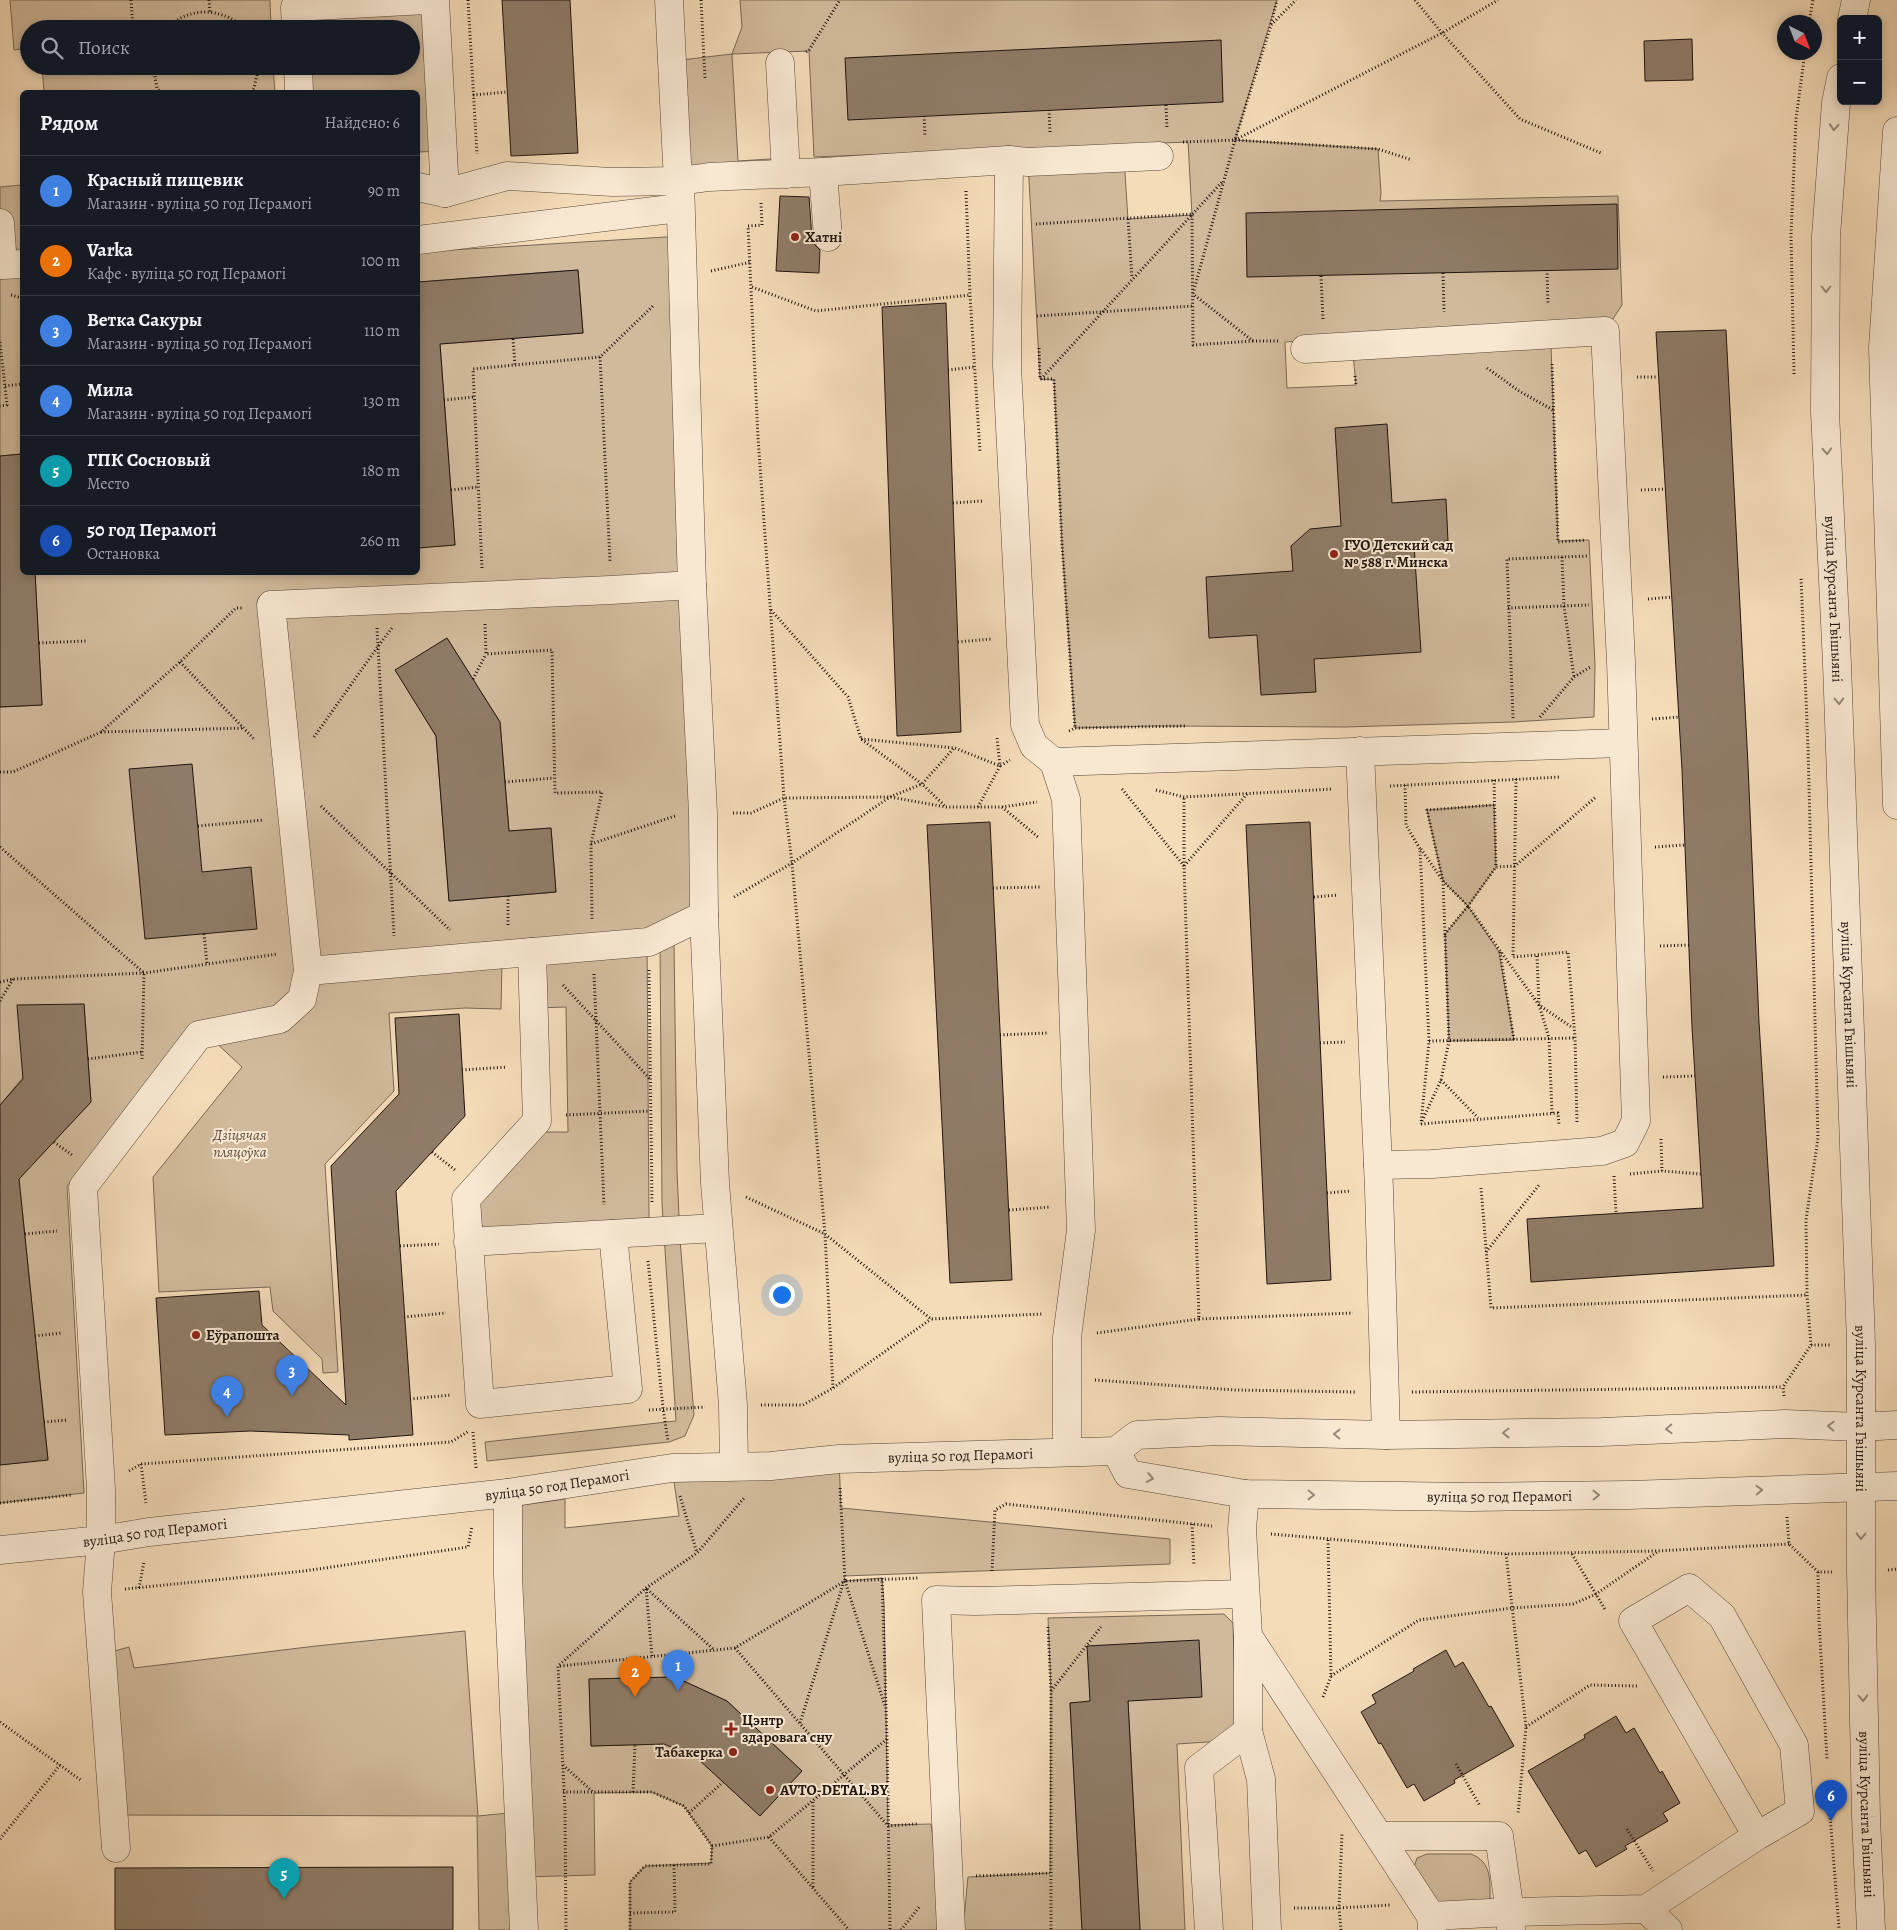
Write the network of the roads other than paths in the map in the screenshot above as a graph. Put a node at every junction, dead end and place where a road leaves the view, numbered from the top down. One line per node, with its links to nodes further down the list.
1 (426, 0): 6 (street)
2 (435, 0): 17 (street)
3 (669, 0): 18 (street)
4 (1856, 0): 5 (street)
5 (1853, 15)
6 (296, 20)
7 (780, 63): 15 (street)
8 (298, 75): 9 (street)
9 (299, 90)
10 (1837, 98): 37 (street, вуліца Курсанта Гвішыяні, one-way to 37)
11 (1897, 131): 28 (street)
12 (1163, 144): 13 (street)
13 (1009, 160): 14 (street); 27 (street)
14 (823, 172): 15 (street); 20 (street)
15 (786, 174): 18 (street)
16 (420, 187): 17 (street)
17 (445, 193): 18 (street)
18 (680, 194): 21 (street); 24 (street)
19 (0, 223): 22 (street)
20 (828, 237)
21 (420, 240)
22 (20, 264)
23 (1295, 345): 25 (street)
24 (692, 585): 29 (street); 31 (street)
25 (1622, 742): 26 (street); 32 (street)
26 (1360, 751): 27 (street); 32 (street)
27 (1044, 754): 40 (street)
28 (1897, 805)
29 (704, 915): 30 (street); 34 (street)
30 (532, 952): 31 (street); 35 (street)
31 (307, 961): 46 (street)
32 (1378, 1166): 38 (street)
33 (608, 1224): 34 (street); 35 (street); 35 (street)
34 (717, 1228): 41 (street)
35 (457, 1243)
36 (1897, 1425): 37 (street)
37 (1859, 1427): 38 (street, one-way to 38); 43 (street, вуліца Курсанта Гвішыяні)
38 (1386, 1435): 39 (street, one-way to 39)
39 (1116, 1451): 40 (street, вуліца 50 год Перамогі); 45 (street, вуліца 50 год Перамогі, one-way to 45)
40 (1067, 1452): 41 (street, вуліца 50 год Перамогі)
41 (734, 1466): 44 (street, вуліца 50 год Перамогі)
42 (1897, 1486): 43 (street, вуліца 50 год Перамогі)
43 (1862, 1487): 45 (street, вуліца 50 год Перамогі, one-way to 43); 62 (street, вуліца Курсанта Гвішыяні, one-way to 62)
44 (508, 1493): 46 (street, вуліца 50 год Перамогі); 57 (street)
45 (1245, 1494): 48 (street)
46 (101, 1540): 47 (street, вуліца 50 год Перамогі); 53 (street)
47 (0, 1550)
48 (1244, 1594): 49 (street); 58 (street)
49 (1248, 1636): 50 (street); 51 (street)
50 (1248, 1731): 59 (street); 60 (street)
51 (1379, 1836): 55 (street); 56 (street)
52 (1757, 1836): 52 (street); 54 (street)
53 (116, 1848)
54 (1646, 1909): 55 (street); 61 (street)
55 (1511, 1921): 56 (street)
56 (1431, 1923)
57 (524, 1930)
58 (952, 1930)
59 (1209, 1930)
60 (1267, 1930)
61 (1668, 1930)
62 (1871, 1930)

